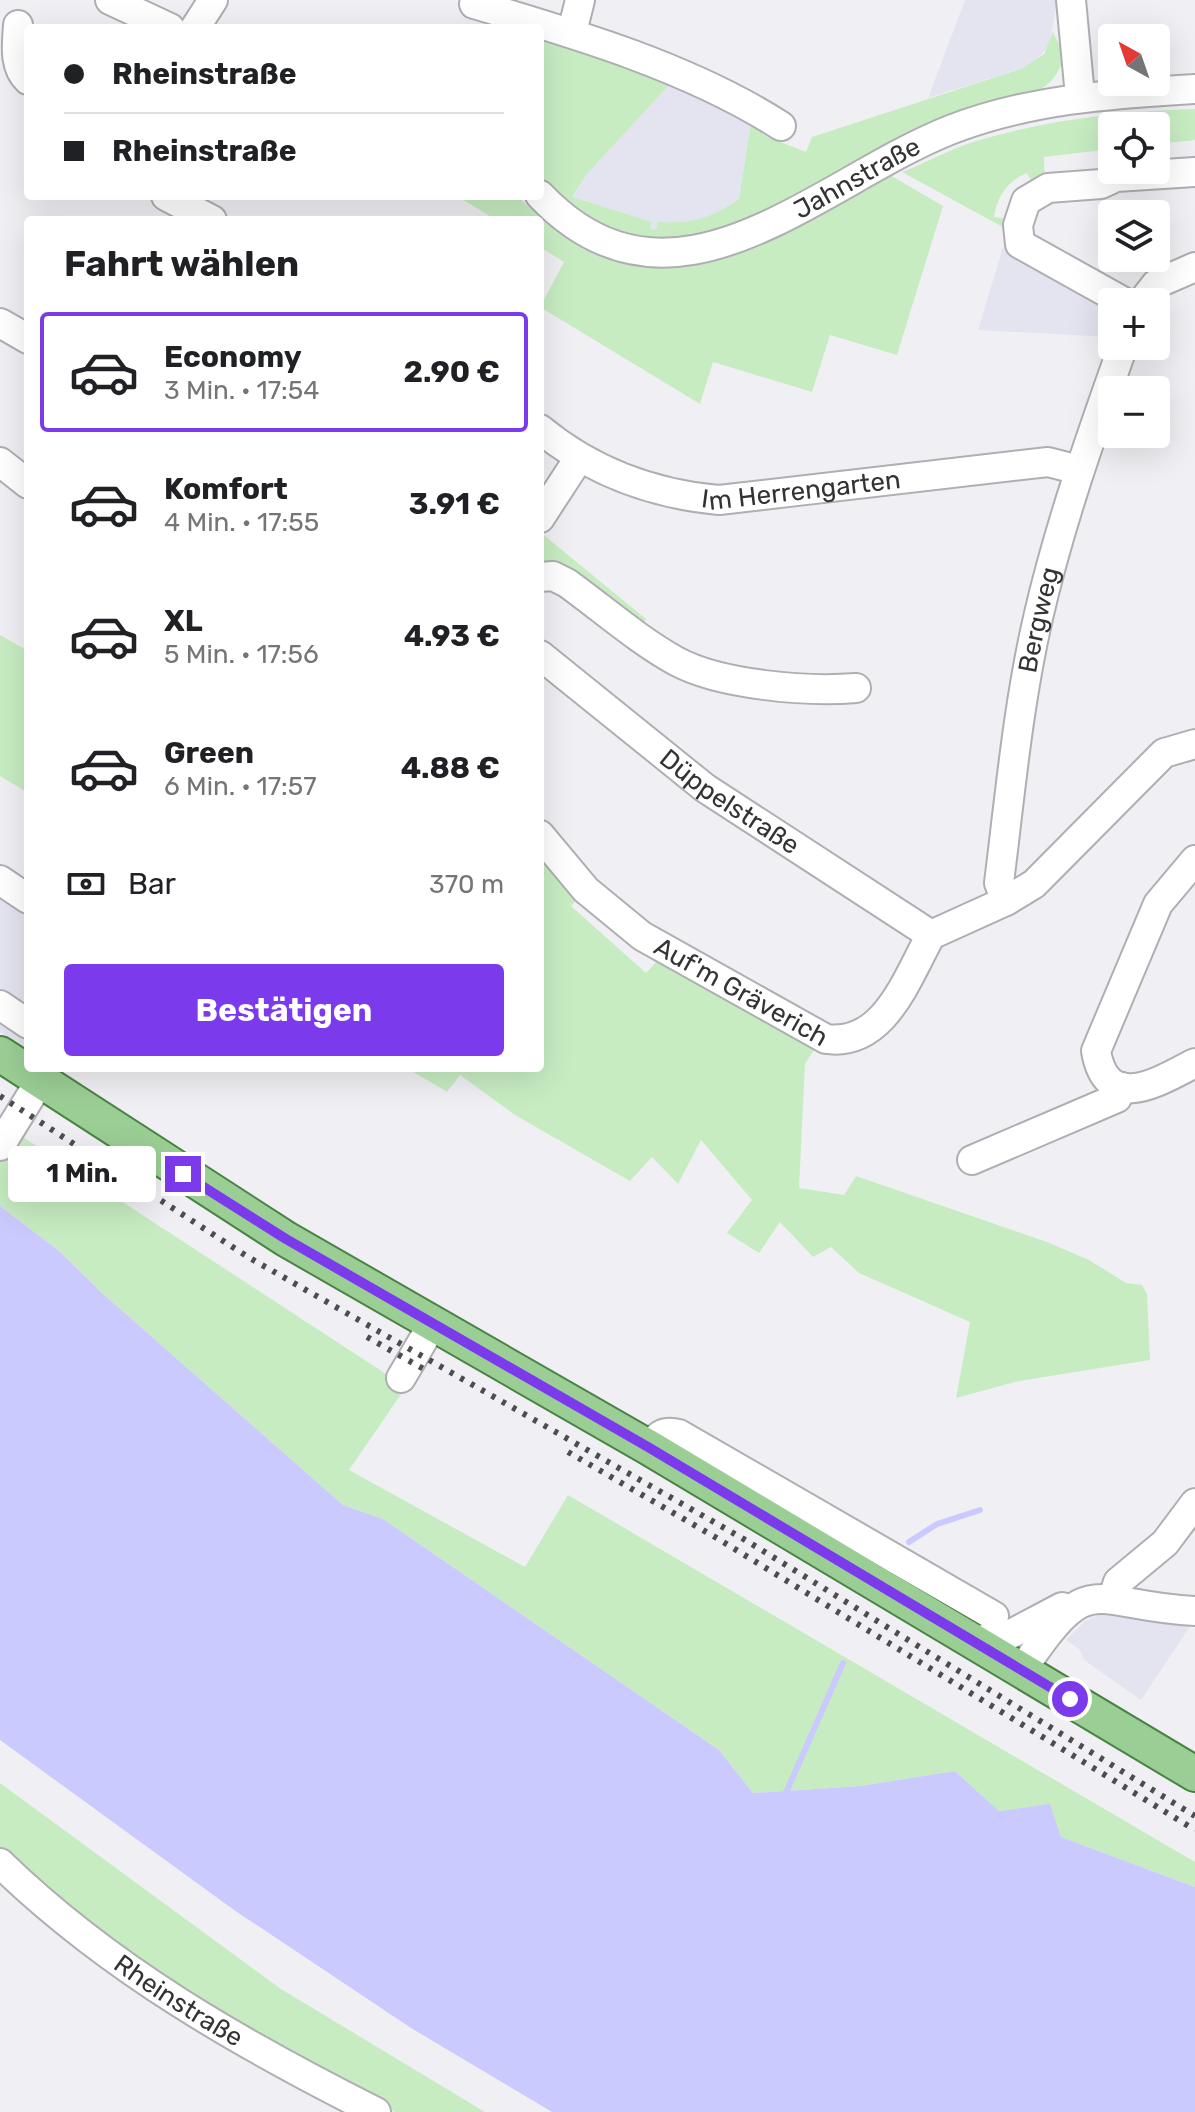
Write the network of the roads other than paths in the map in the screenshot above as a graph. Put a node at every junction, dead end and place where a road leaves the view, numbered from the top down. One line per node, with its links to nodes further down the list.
1 (213, 0): 7 (street)
2 (580, 0): 11 (street)
3 (1071, 0): 14 (street)
4 (115, 11): 6 (street)
5 (473, 11): 8 (street)
6 (157, 24)
7 (198, 24)
8 (534, 24)
9 (18, 25): 12 (street)
10 (544, 26): 11 (street)
11 (572, 32): 15 (street)
12 (24, 76)
13 (1195, 89): 14 (street, Jahnstraße)
14 (1080, 96): 17 (street, Jahnstraße)
15 (781, 126)
16 (1195, 172): 21 (street)
17 (544, 199)
18 (174, 200): 19 (street)
19 (204, 216)
20 (1195, 267): 22 (street)
21 (1099, 288)
22 (1153, 288)
23 (0, 323): 24 (street)
24 (24, 337)
25 (1118, 360): 29 (street, Bergweg)
26 (544, 432): 27 (street, Im Herrengarten)
27 (579, 458): 29 (street, Im Herrengarten); 31 (street)
28 (0, 462): 30 (street)
29 (1079, 470): 40 (street, Bergweg)
30 (24, 481)
31 (544, 512)
32 (544, 577): 34 (street)
33 (544, 658): 41 (street, Düppelstraße)
34 (856, 688)
35 (1195, 744): 40 (street)
36 (544, 840): 41 (street, Auf'm Gräverich)
37 (1195, 860): 49 (street)
38 (0, 880): 39 (street)
39 (24, 896)
40 (1006, 901): 41 (street)
41 (931, 935)
42 (0, 1005): 43 (street)
43 (24, 1021)
44 (0, 1054): 46 (main road)
45 (1195, 1063): 49 (street)
46 (24, 1070)
47 (27, 1072): 48 (main road)
48 (40, 1081): 50 (street); 52 (main road)
49 (1122, 1087): 51 (street)
50 (0, 1146)
51 (972, 1160)
52 (432, 1325): 53 (street); 58 (main road)
53 (401, 1378)
54 (1194, 1507): 55 (street)
55 (1113, 1598): 56 (street); 57 (street)
56 (1075, 1605): 58 (street); 59 (street)
57 (1195, 1611)
58 (984, 1628): 59 (main road)
59 (1022, 1670): 60 (main road)
60 (1195, 1774)
61 (0, 1863): 62 (street, Rheinstraße)
62 (376, 2112)

